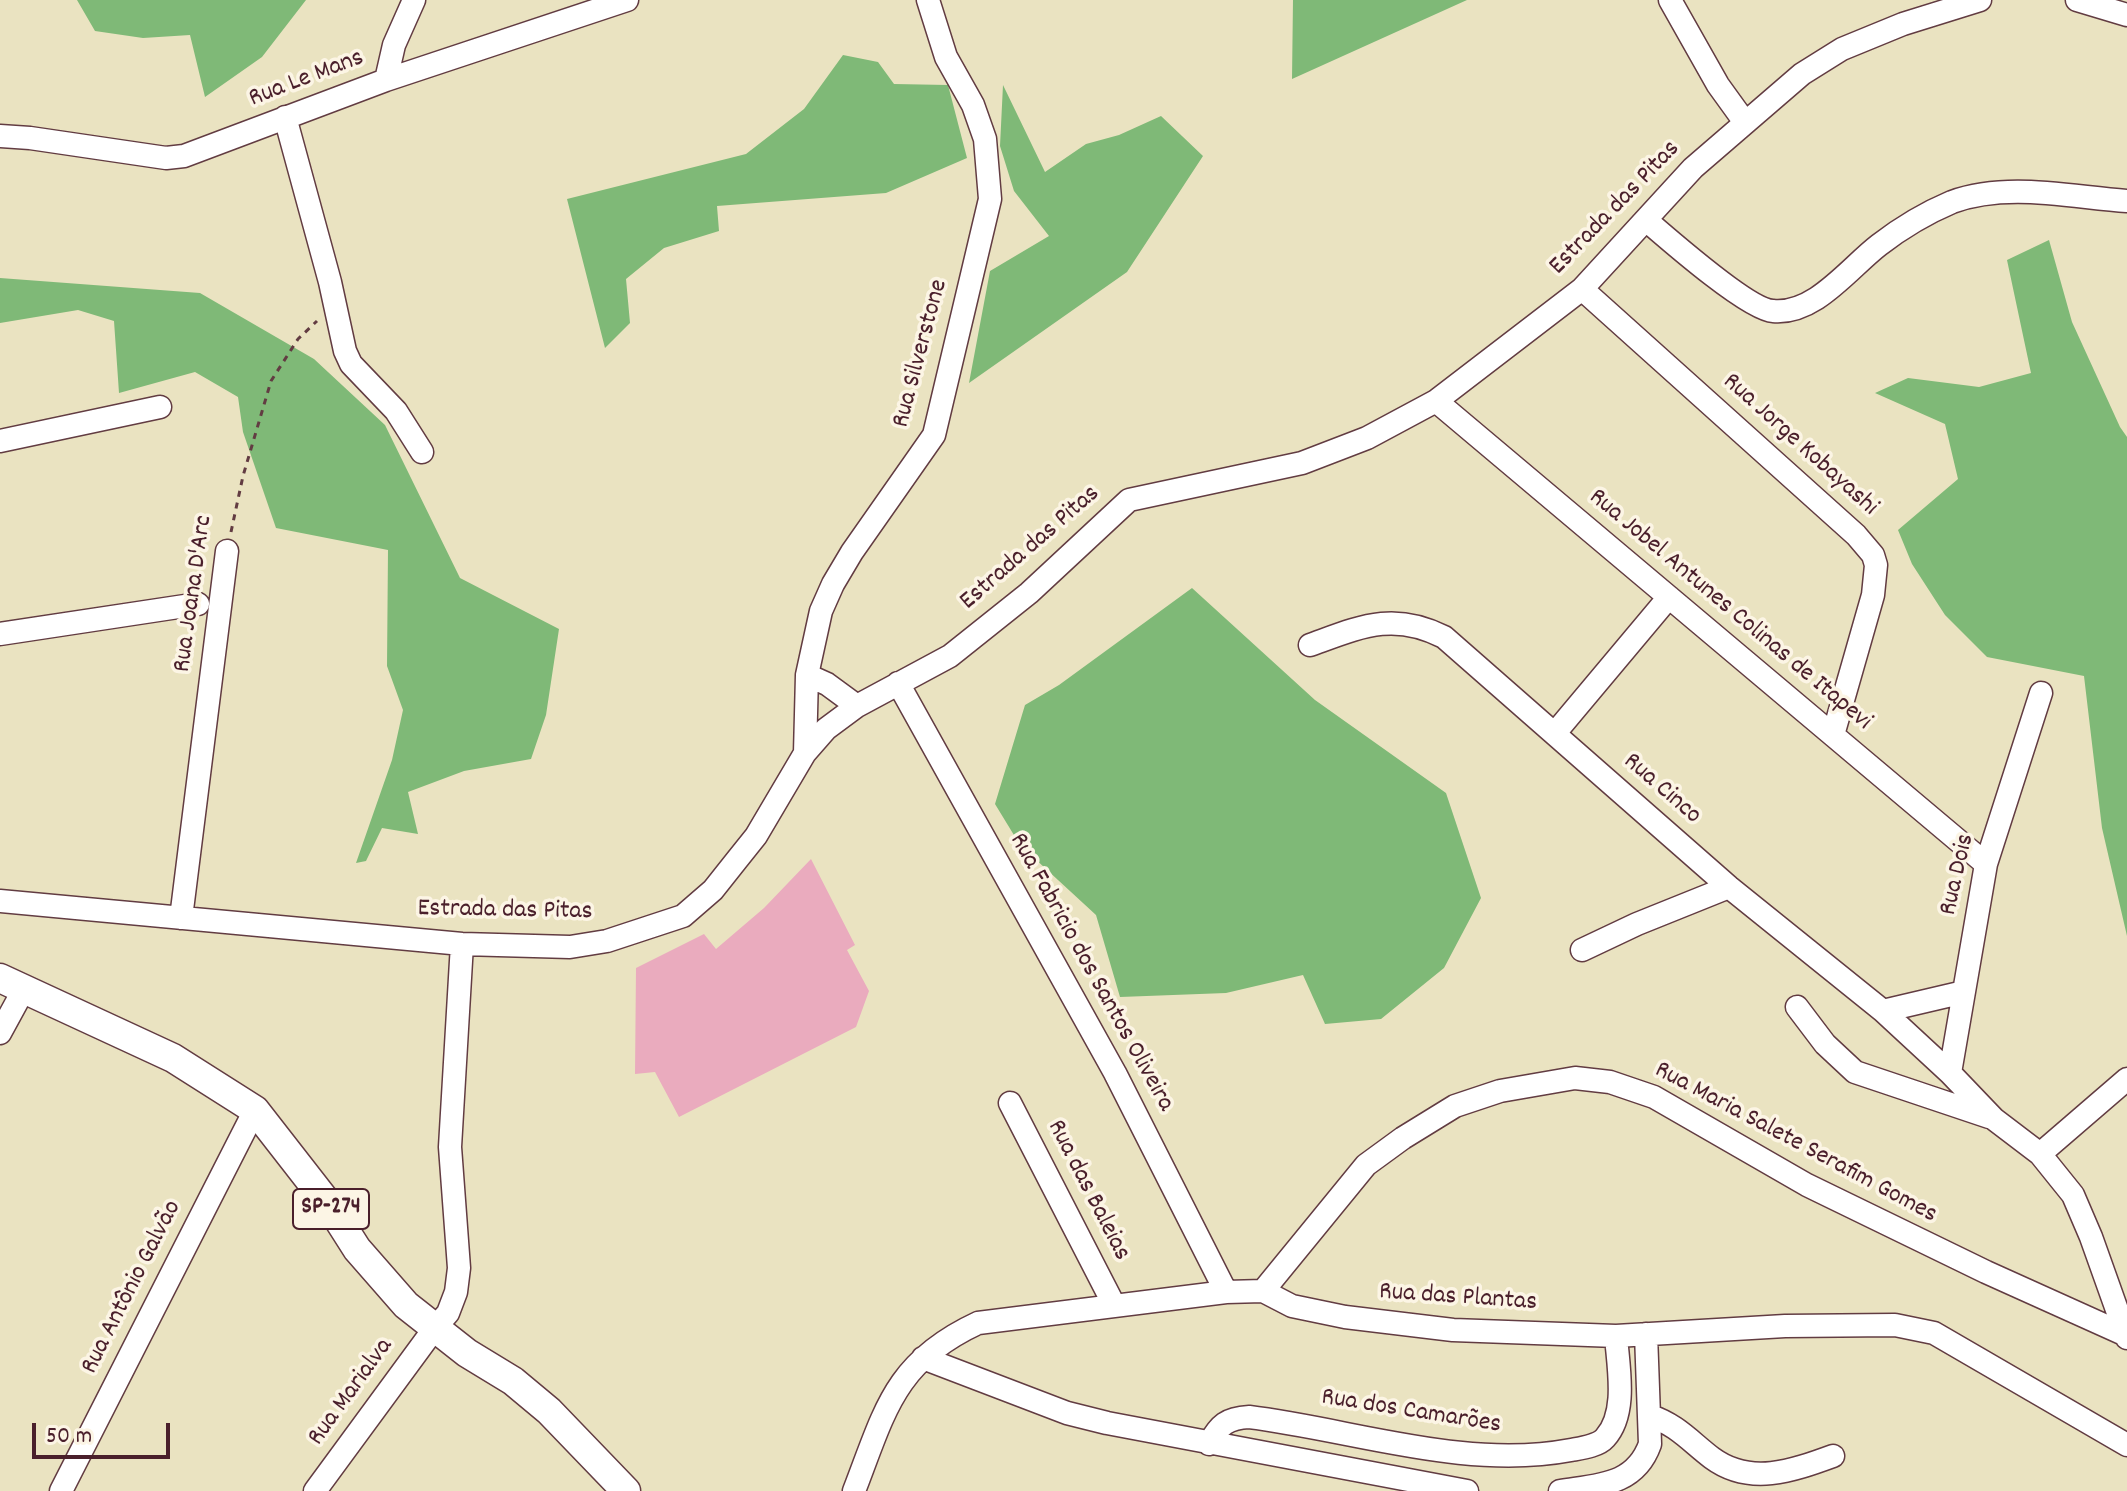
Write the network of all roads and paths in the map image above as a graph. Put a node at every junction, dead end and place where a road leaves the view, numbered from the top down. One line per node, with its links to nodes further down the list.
1 (414, 0): 8 (street)
2 (627, 0): 8 (street, Rua Le Mans)
3 (928, 0): 25 (street, Rua Silverstone)
4 (1670, 0): 10 (street)
5 (1980, 0): 10 (street, Estrada das Pitas)
6 (2077, 0): 7 (street)
7 (2127, 15)
8 (386, 80): 9 (street, Rua Le Mans)
9 (285, 117): 11 (street, Rua Le Mans); 15 (street)
10 (1744, 121): 13 (street, Estrada das Pitas)
11 (0, 136)
12 (2127, 201): 13 (street)
13 (1646, 220): 14 (street, Estrada das Pitas)
14 (1582, 289): 16 (street, Estrada das Pitas); 30 (street, Rua Jorge Kobayashi)
15 (335, 304): 19 (street); 20 (path, Rua Joana D'Arc)
16 (1436, 401): 21 (street, Rua Jobel Antunes Colinas de Itapevi); 26 (street, Estrada das Pitas)
17 (160, 407): 18 (street)
18 (0, 441)
19 (422, 452)
20 (227, 551): 35 (street, Rua Joana D'Arc)
21 (1669, 597): 29 (street); 30 (street, Rua Jobel Antunes Colinas de Itapevi)
22 (198, 604): 23 (street)
23 (0, 634)
24 (1310, 645): 29 (street, Rua Cinco)
25 (807, 675): 28 (street); 31 (street, Rua Silverstone)
26 (898, 683): 28 (street, Estrada das Pitas); 50 (street, Rua Fabricio dos Santos Oliveira)
27 (2041, 693): 32 (street, Rua Dois)
28 (857, 706): 31 (street, Estrada das Pitas)
29 (1555, 733): 33 (street, Rua Cinco)
30 (1833, 735): 32 (street, Rua Jobel Antunes Colinas de Itapevi)
31 (805, 753): 36 (street, Estrada das Pitas)
32 (1986, 864): 39 (street, Rua Dois)
33 (1729, 887): 37 (street); 41 (street, Rua Cinco)
34 (0, 901): 35 (street)
35 (181, 918): 36 (street, Estrada das Pitas)
36 (462, 944): 52 (street, Rua Marialva)
37 (1582, 950)
38 (12, 984): 42 (street); 46 (main road, SP-274)
39 (1964, 992): 41 (street); 43 (street, Rua Dois)
40 (1797, 1007): 47 (street)
41 (1883, 1011): 43 (street, Rua Cinco)
42 (0, 1033)
43 (1950, 1073): 47 (street, Rua Cinco)
44 (2127, 1079): 48 (street)
45 (1010, 1103): 51 (street, Rua das Baleias)
46 (255, 1110): 52 (main road, SP-274); 61 (street, Rua Antônio Galvão)
47 (1994, 1119): 48 (street)
48 (2040, 1154): 55 (street)
49 (1263, 1291): 50 (street, Rua das Plantas); 54 (street, Rua das Plantas); 55 (street, Rua Maria Salete Serafim Gomes)
50 (1226, 1292): 51 (street, Rua das Plantas)
51 (1114, 1305): 56 (street, Rua das Plantas)
52 (434, 1329): 62 (street, Rua Marialva); 63 (main road, SP-274)
53 (1646, 1334): 54 (street, Rua das Plantas); 57 (street); 59 (street, Rua das Plantas)
54 (1616, 1336): 58 (street, Rua dos Camarões)
55 (2126, 1336)
56 (923, 1358): 58 (street); 64 (street, Rua das Plantas)
57 (1650, 1416): 60 (street); 66 (street)
58 (1209, 1444): 65 (street)
59 (2127, 1445)
60 (1833, 1456)
61 (61, 1491)
62 (315, 1491)
63 (626, 1491)
64 (854, 1491)
65 (1467, 1491)
66 (1560, 1491)

